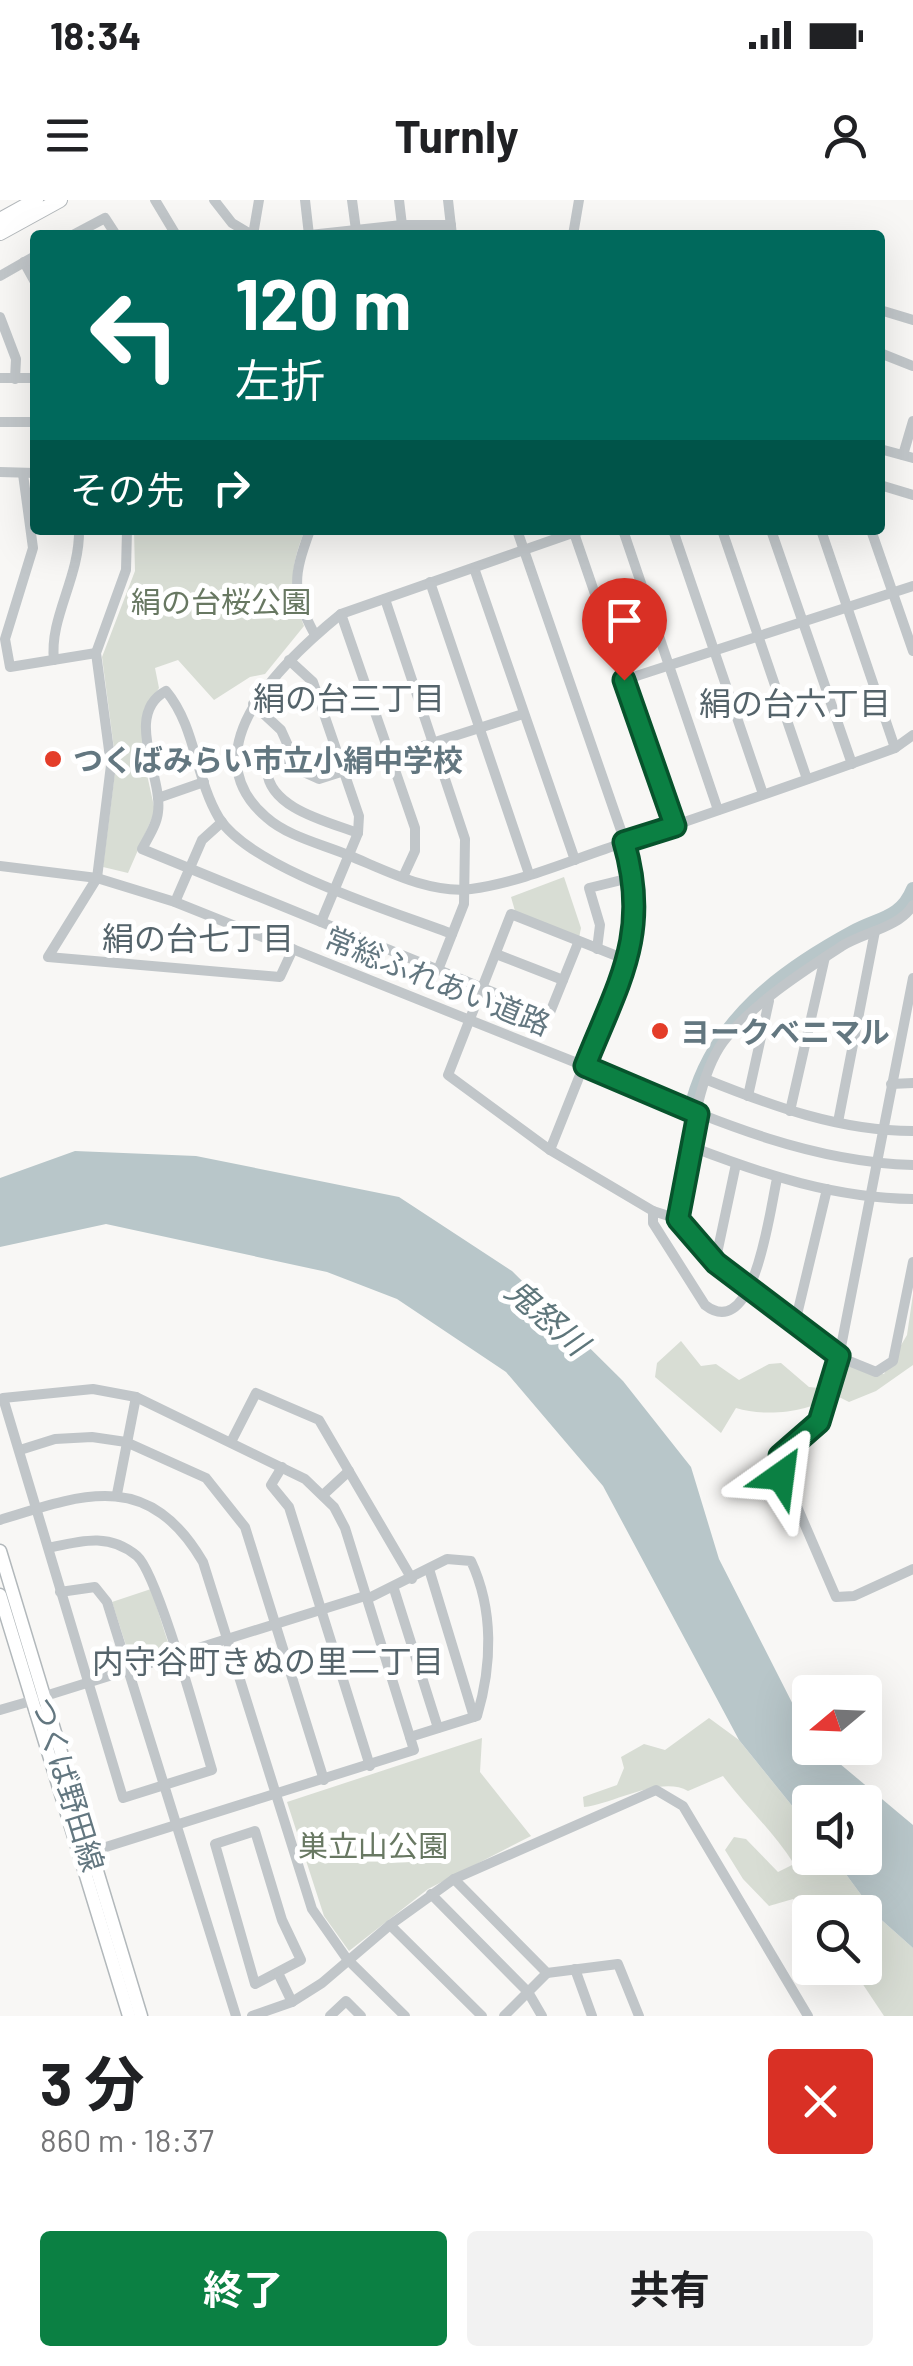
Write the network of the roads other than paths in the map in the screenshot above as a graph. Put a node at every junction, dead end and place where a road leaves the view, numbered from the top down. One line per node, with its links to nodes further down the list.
1 (34, 200): 11 (highway)
2 (60, 200): 22 (highway)
3 (155, 200): 15 (street)
4 (214, 200): 16 (street)
5 (258, 200): 17 (street)
6 (305, 200): 18 (street)
7 (352, 200): 19 (street)
8 (400, 200): 12 (street)
9 (448, 200): 20 (street)
10 (578, 200): 21 (street)
11 (0, 220)
12 (402, 224): 19 (street); 20 (street)
13 (83, 230): 14 (street)
14 (113, 230)
15 (173, 230)
16 (244, 230)
17 (254, 230)
18 (308, 230)
19 (356, 230)
20 (452, 230)
21 (574, 230)
22 (0, 233)
23 (30, 259): 24 (street)
24 (0, 276)
25 (885, 312): 27 (street)
26 (0, 317): 32 (street)
27 (913, 320)
28 (885, 354): 29 (street)
29 (913, 366)
30 (0, 378): 32 (street)
31 (30, 378): 32 (street)
32 (15, 379)
33 (913, 420): 36 (street)
34 (0, 422): 35 (street)
35 (30, 422)
36 (908, 456)
37 (0, 472): 38 (street)
38 (29, 473)
39 (885, 486): 40 (street)
40 (913, 494)
41 (32, 535): 62 (street)
42 (79, 535): 70 (street)
43 (127, 535): 69 (street)
44 (308, 535): 65 (street)
45 (519, 535): 54 (street)
46 (565, 535): 54 (street)
47 (577, 535): 73 (street)
48 (625, 535): 72 (street)
49 (674, 535): 67 (street)
50 (724, 535): 66 (street)
51 (772, 535): 64 (street)
52 (823, 535): 61 (street)
53 (873, 535): 58 (street)
54 (524, 550): 55 (street); 92 (street)
55 (474, 568): 56 (street); 75 (street)
56 (430, 582): 59 (street); 76 (street)
57 (913, 586): 58 (street)
58 (893, 592): 61 (street); 68 (street)
59 (385, 599): 63 (street); 78 (street)
60 (0, 603): 62 (street)
61 (847, 607): 64 (street); 79 (street)
62 (15, 609): 70 (street)
63 (340, 614): 65 (street); 80 (street)
64 (803, 620): 66 (street); 82 (street)
65 (315, 634): 71 (street)
66 (758, 636): 67 (street); 84 (street)
67 (713, 649): 72 (street); 86 (street)
68 (913, 651)
69 (96, 653): 70 (street); 100 (street)
70 (54, 660)
71 (289, 660): 74 (street); 83 (street)
72 (668, 664): 73 (street); 88 (street)
73 (624, 680): 90 (street)
74 (252, 704): 81 (street); 93 (street)
75 (524, 714): 76 (street); 94 (street)
76 (480, 729): 78 (street); 97 (street)
77 (913, 735): 79 (street)
78 (434, 742): 80 (street); 102 (street)
79 (895, 748): 82 (street)
80 (389, 756): 83 (street); 98 (street)
81 (291, 759): 83 (street); 91 (street)
82 (852, 764): 84 (street)
83 (344, 773): 91 (street)
84 (807, 779): 86 (street)
85 (204, 782): 87 (street); 87 (street); 89 (street)
86 (763, 794): 88 (street)
87 (158, 798): 96 (street)
88 (718, 810): 90 (street)
89 (222, 822): 96 (street); 101 (street)
90 (675, 826): 92 (street)
91 (358, 833): 93 (street)
92 (624, 842): 94 (street); 99 (street)
93 (349, 855): 98 (street); 101 (street)
94 (575, 860): 97 (street)
95 (0, 866): 100 (street, 常総ふれあい道路)
96 (188, 870): 103 (street); 105 (street)
97 (530, 874): 102 (street)
98 (403, 877): 102 (street)
99 (634, 877): 110 (street); 113 (street)
100 (97, 878): 103 (street, 常総ふれあい道路); 109 (street)
101 (336, 888): 105 (street); 107 (street)
102 (465, 890): 107 (street)
103 (175, 902): 109 (street, 常総ふれあい道路)
104 (912, 911): 106 (street)
105 (321, 922): 114 (street)
106 (875, 930): 112 (street); 127 (street)
107 (452, 934): 114 (street)
108 (578, 943): 110 (street); 111 (street); 116 (street)
109 (293, 949): 119 (street, 常総ふれあい道路)
110 (597, 950): 113 (street)
111 (496, 954): 116 (street); 117 (street)
112 (824, 958): 118 (street); 125 (street)
113 (627, 960): 120 (street)
114 (438, 970): 117 (street)
115 (913, 978): 123 (street)
116 (563, 980): 117 (street)
117 (482, 990): 119 (street)
118 (769, 1001): 121 (street); 124 (street)
119 (470, 1020): 120 (street, 常総ふれあい道路); 131 (street)
120 (585, 1066): 126 (street, 常総ふれあい道路); 131 (street)
121 (705, 1079): 124 (street); 126 (street)
122 (913, 1083): 123 (street)
123 (891, 1084): 128 (street)
124 (748, 1096): 125 (street)
125 (790, 1112): 127 (street)
126 (698, 1114): 130 (street); 133 (street, 常総ふれあい道路)
127 (838, 1122): 128 (street)
128 (883, 1131): 129 (street); 133 (street)
129 (913, 1131)
130 (692, 1147): 132 (street); 140 (street)
131 (550, 1150): 139 (street)
132 (736, 1164): 135 (street); 142 (street)
133 (874, 1164): 134 (street, 常総ふれあい道路); 137 (street)
134 (913, 1165)
135 (777, 1179): 136 (street); 143 (street)
136 (827, 1190): 137 (street); 144 (street)
137 (868, 1198): 138 (street); 145 (street)
138 (913, 1199)
139 (653, 1211): 140 (street); 143 (street)
140 (678, 1219): 142 (street)
141 (913, 1262): 145 (street)
142 (716, 1263): 143 (street)
143 (751, 1293): 144 (street)
144 (795, 1323): 145 (street)
145 (839, 1356): 159 (street)
146 (136, 1397): 147 (street); 148 (street); 149 (street)
147 (126, 1442): 149 (street); 152 (street); 166 (street)
148 (231, 1442): 150 (street); 151 (street)
149 (20, 1450): 154 (street)
150 (282, 1467): 153 (street); 165 (street)
151 (349, 1471): 153 (street); 160 (street)
152 (116, 1494): 154 (street); 167 (street)
153 (323, 1494): 164 (street)
154 (37, 1508): 155 (street); 156 (street)
155 (0, 1520)
156 (48, 1548): 162 (street); 168 (street)
157 (0, 1552): 171 (main road, つくば野田線)
158 (429, 1570): 160 (street); 173 (street); 173 (street)
159 (913, 1570)
160 (412, 1579): 161 (street)
161 (394, 1589): 164 (street); 174 (street)
162 (60, 1592): 169 (street); 170 (street)
163 (0, 1595): 171 (main road, つくば野田線)
164 (366, 1598): 165 (street); 175 (street)
165 (320, 1610): 166 (street); 176 (street)
166 (276, 1624): 167 (street); 177 (street)
167 (227, 1640): 168 (street); 179 (street)
168 (177, 1656): 169 (street); 178 (street)
169 (130, 1669): 170 (street); 178 (street)
170 (88, 1682): 171 (street); 178 (street)
171 (36, 1699): 172 (street); 181 (main road, つくば野田線); 191 (main road, つくば野田線)
172 (0, 1710)
173 (474, 1717): 174 (street)
174 (438, 1728): 175 (street)
175 (410, 1737): 176 (street)
176 (370, 1766): 177 (street)
177 (324, 1780): 179 (street)
178 (166, 1785): 180 (street)
179 (276, 1795): 180 (street); 185 (street)
180 (178, 1825): 181 (street); 193 (street)
181 (90, 1852): 192 (main road, つくば野田線)
182 (454, 1879): 183 (street); 187 (street); 203 (street)
183 (431, 1894): 184 (street); 189 (street)
184 (390, 1925): 185 (street); 198 (street)
185 (347, 1959): 190 (street); 197 (street)
186 (574, 1970): 187 (street); 201 (street); 202 (street)
187 (548, 1973): 189 (street)
188 (279, 1974): 188 (street); 190 (street)
189 (528, 1992): 199 (street); 200 (street)
190 (292, 2002): 194 (street)
191 (129, 2016)
192 (141, 2016)
193 (236, 2016)
194 (252, 2016)
195 (330, 2016): 196 (street)
196 (361, 2016)
197 (405, 2016)
198 (482, 2016)
199 (504, 2016)
200 (542, 2016)
201 (592, 2016)
202 (639, 2016)
203 (808, 2016)

